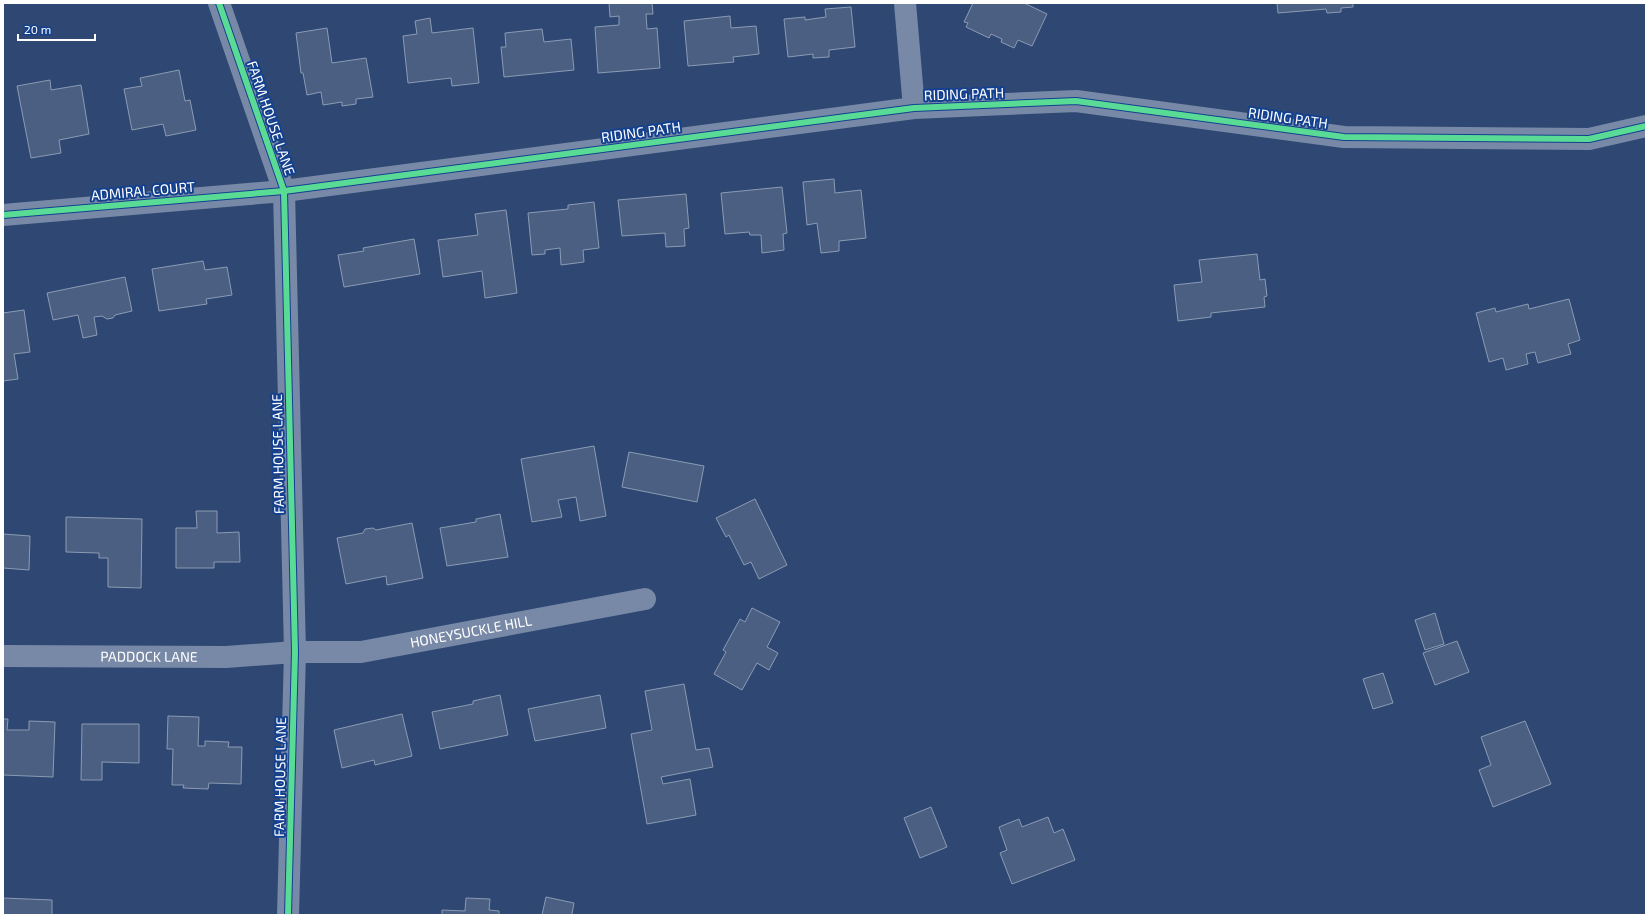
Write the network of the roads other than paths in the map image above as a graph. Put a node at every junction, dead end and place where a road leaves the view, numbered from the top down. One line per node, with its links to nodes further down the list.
1 (219, 3): 5 (street, FARM HOUSE LANE)
2 (905, 3): 3 (street)
3 (914, 108): 4 (street, RIDING PATH); 5 (street, RIDING PATH)
4 (1646, 126)
5 (284, 191): 6 (street, ADMIRAL COURT); 8 (street, FARM HOUSE LANE)
6 (3, 215)
7 (645, 599): 8 (street, HONEYSUCKLE HILL)
8 (295, 652): 9 (street, PADDOCK LANE); 10 (street, FARM HOUSE LANE)
9 (3, 656)
10 (288, 915)

